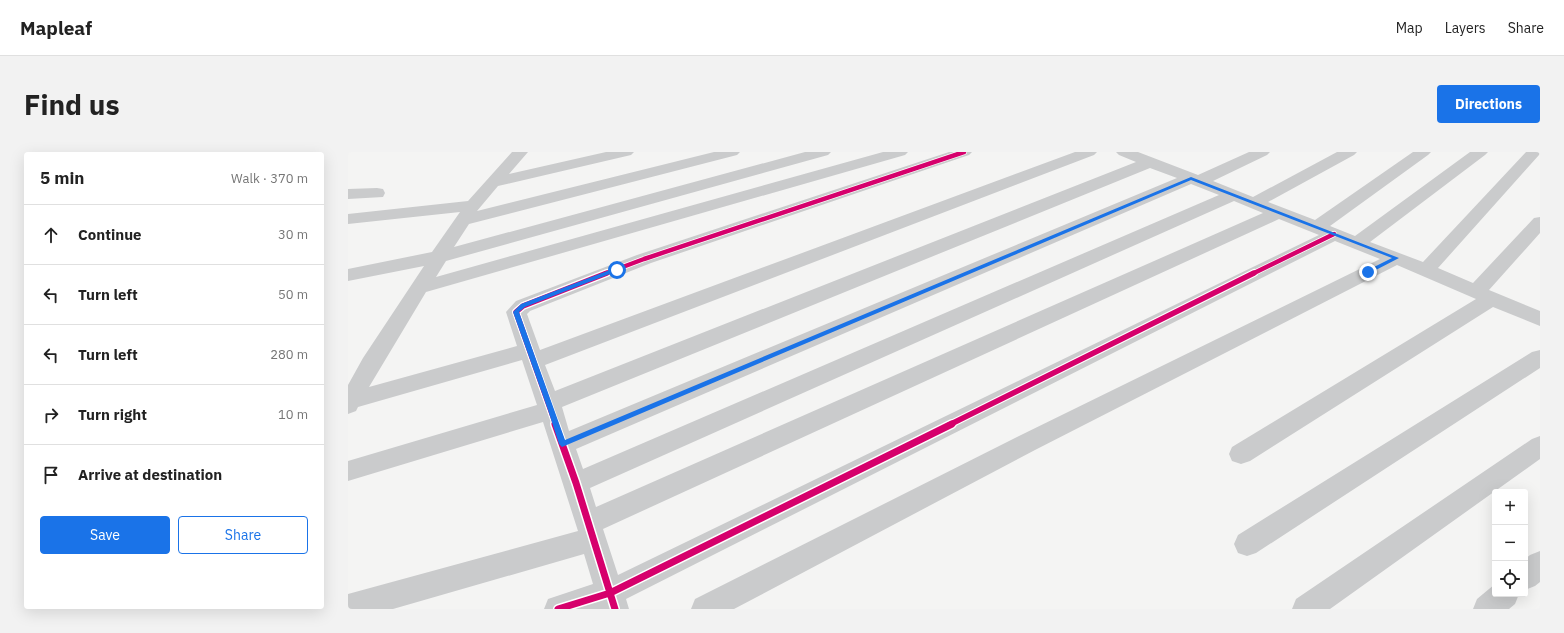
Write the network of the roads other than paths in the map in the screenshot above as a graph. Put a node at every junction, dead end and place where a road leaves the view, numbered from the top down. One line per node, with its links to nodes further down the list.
1 (520, 152): 15 (street)
2 (626, 152): 15 (street)
3 (732, 152): 23 (street)
4 (823, 152): 27 (street)
5 (900, 152): 31 (street)
6 (964, 152): 34 (street)
7 (1089, 152): 34 (street)
8 (1262, 152): 14 (street)
9 (1349, 152): 19 (street)
10 (1423, 152): 25 (street)
11 (1480, 152): 26 (street)
12 (1534, 152): 29 (street)
13 (1139, 156): 14 (street); 37 (street)
14 (1195, 180): 18 (street); 38 (street)
15 (492, 183): 20 (street)
16 (377, 193): 17 (street)
17 (348, 194)
18 (1234, 195): 19 (street); 42 (street)
19 (1254, 203): 21 (street)
20 (473, 206): 22 (street); 23 (street)
21 (1279, 212): 25 (street); 43 (street)
22 (348, 219)
23 (464, 220): 27 (street)
24 (1540, 222): 32 (street)
25 (1326, 230): 26 (street); 48 (street)
26 (1357, 243): 28 (street)
27 (438, 257): 30 (street); 31 (street)
28 (1397, 258): 29 (street); 51 (street)
29 (1426, 270): 32 (street)
30 (348, 275)
31 (419, 288): 36 (street)
32 (1485, 295): 33 (street); 40 (street)
33 (1540, 319)
34 (531, 356): 36 (street); 37 (street)
35 (1540, 358): 44 (street)
36 (349, 403)
37 (550, 406): 38 (street); 41 (street)
38 (562, 444): 42 (street)
39 (1540, 446): 52 (street)
40 (1241, 454)
41 (348, 471)
42 (576, 483): 43 (street)
43 (591, 531): 48 (street); 49 (street)
44 (1247, 544)
45 (1540, 564): 46 (street)
46 (1528, 574)
47 (1501, 597): 53 (street)
48 (612, 601): 50 (street)
49 (348, 608)
50 (558, 609)
51 (705, 609)
52 (1306, 609)
53 (1487, 609)

